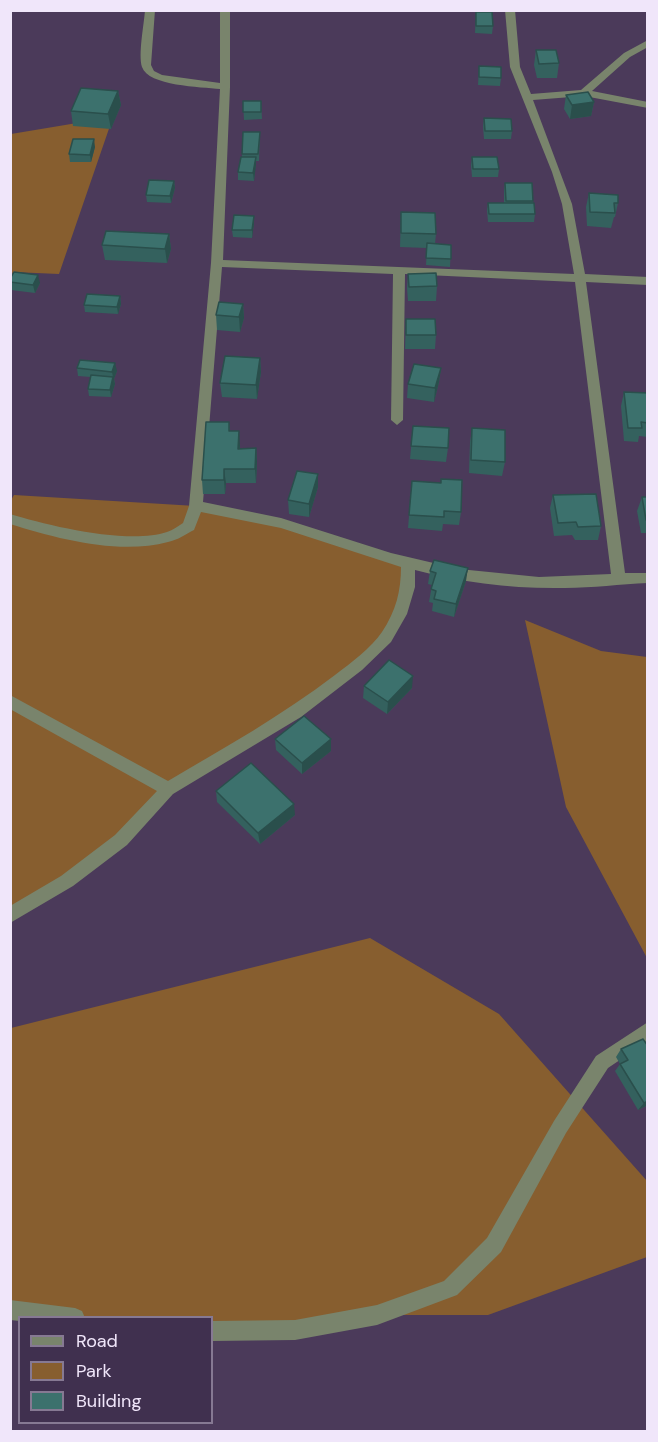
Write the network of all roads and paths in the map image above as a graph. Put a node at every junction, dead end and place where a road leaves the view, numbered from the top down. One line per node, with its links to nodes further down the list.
1 (150, 10): 5 (street)
2 (225, 10): 5 (street)
3 (510, 10): 7 (street)
4 (648, 43): 6 (street)
5 (225, 87): 9 (street)
6 (584, 93): 7 (street); 8 (street)
7 (526, 98): 11 (street)
8 (648, 105)
9 (217, 263): 10 (street); 14 (street)
10 (399, 270): 11 (street); 13 (street)
11 (580, 278): 12 (street); 18 (street)
12 (648, 281)
13 (397, 420)
14 (196, 506): 15 (street); 16 (street)
15 (10, 519)
16 (408, 564): 18 (street); 20 (street)
17 (648, 578): 18 (street)
18 (619, 579)
19 (10, 701): 20 (street)
20 (168, 789): 21 (street)
21 (10, 915)
22 (648, 1030): 25 (street)
23 (10, 1310): 24 (street)
24 (66, 1316)
25 (213, 1331)

